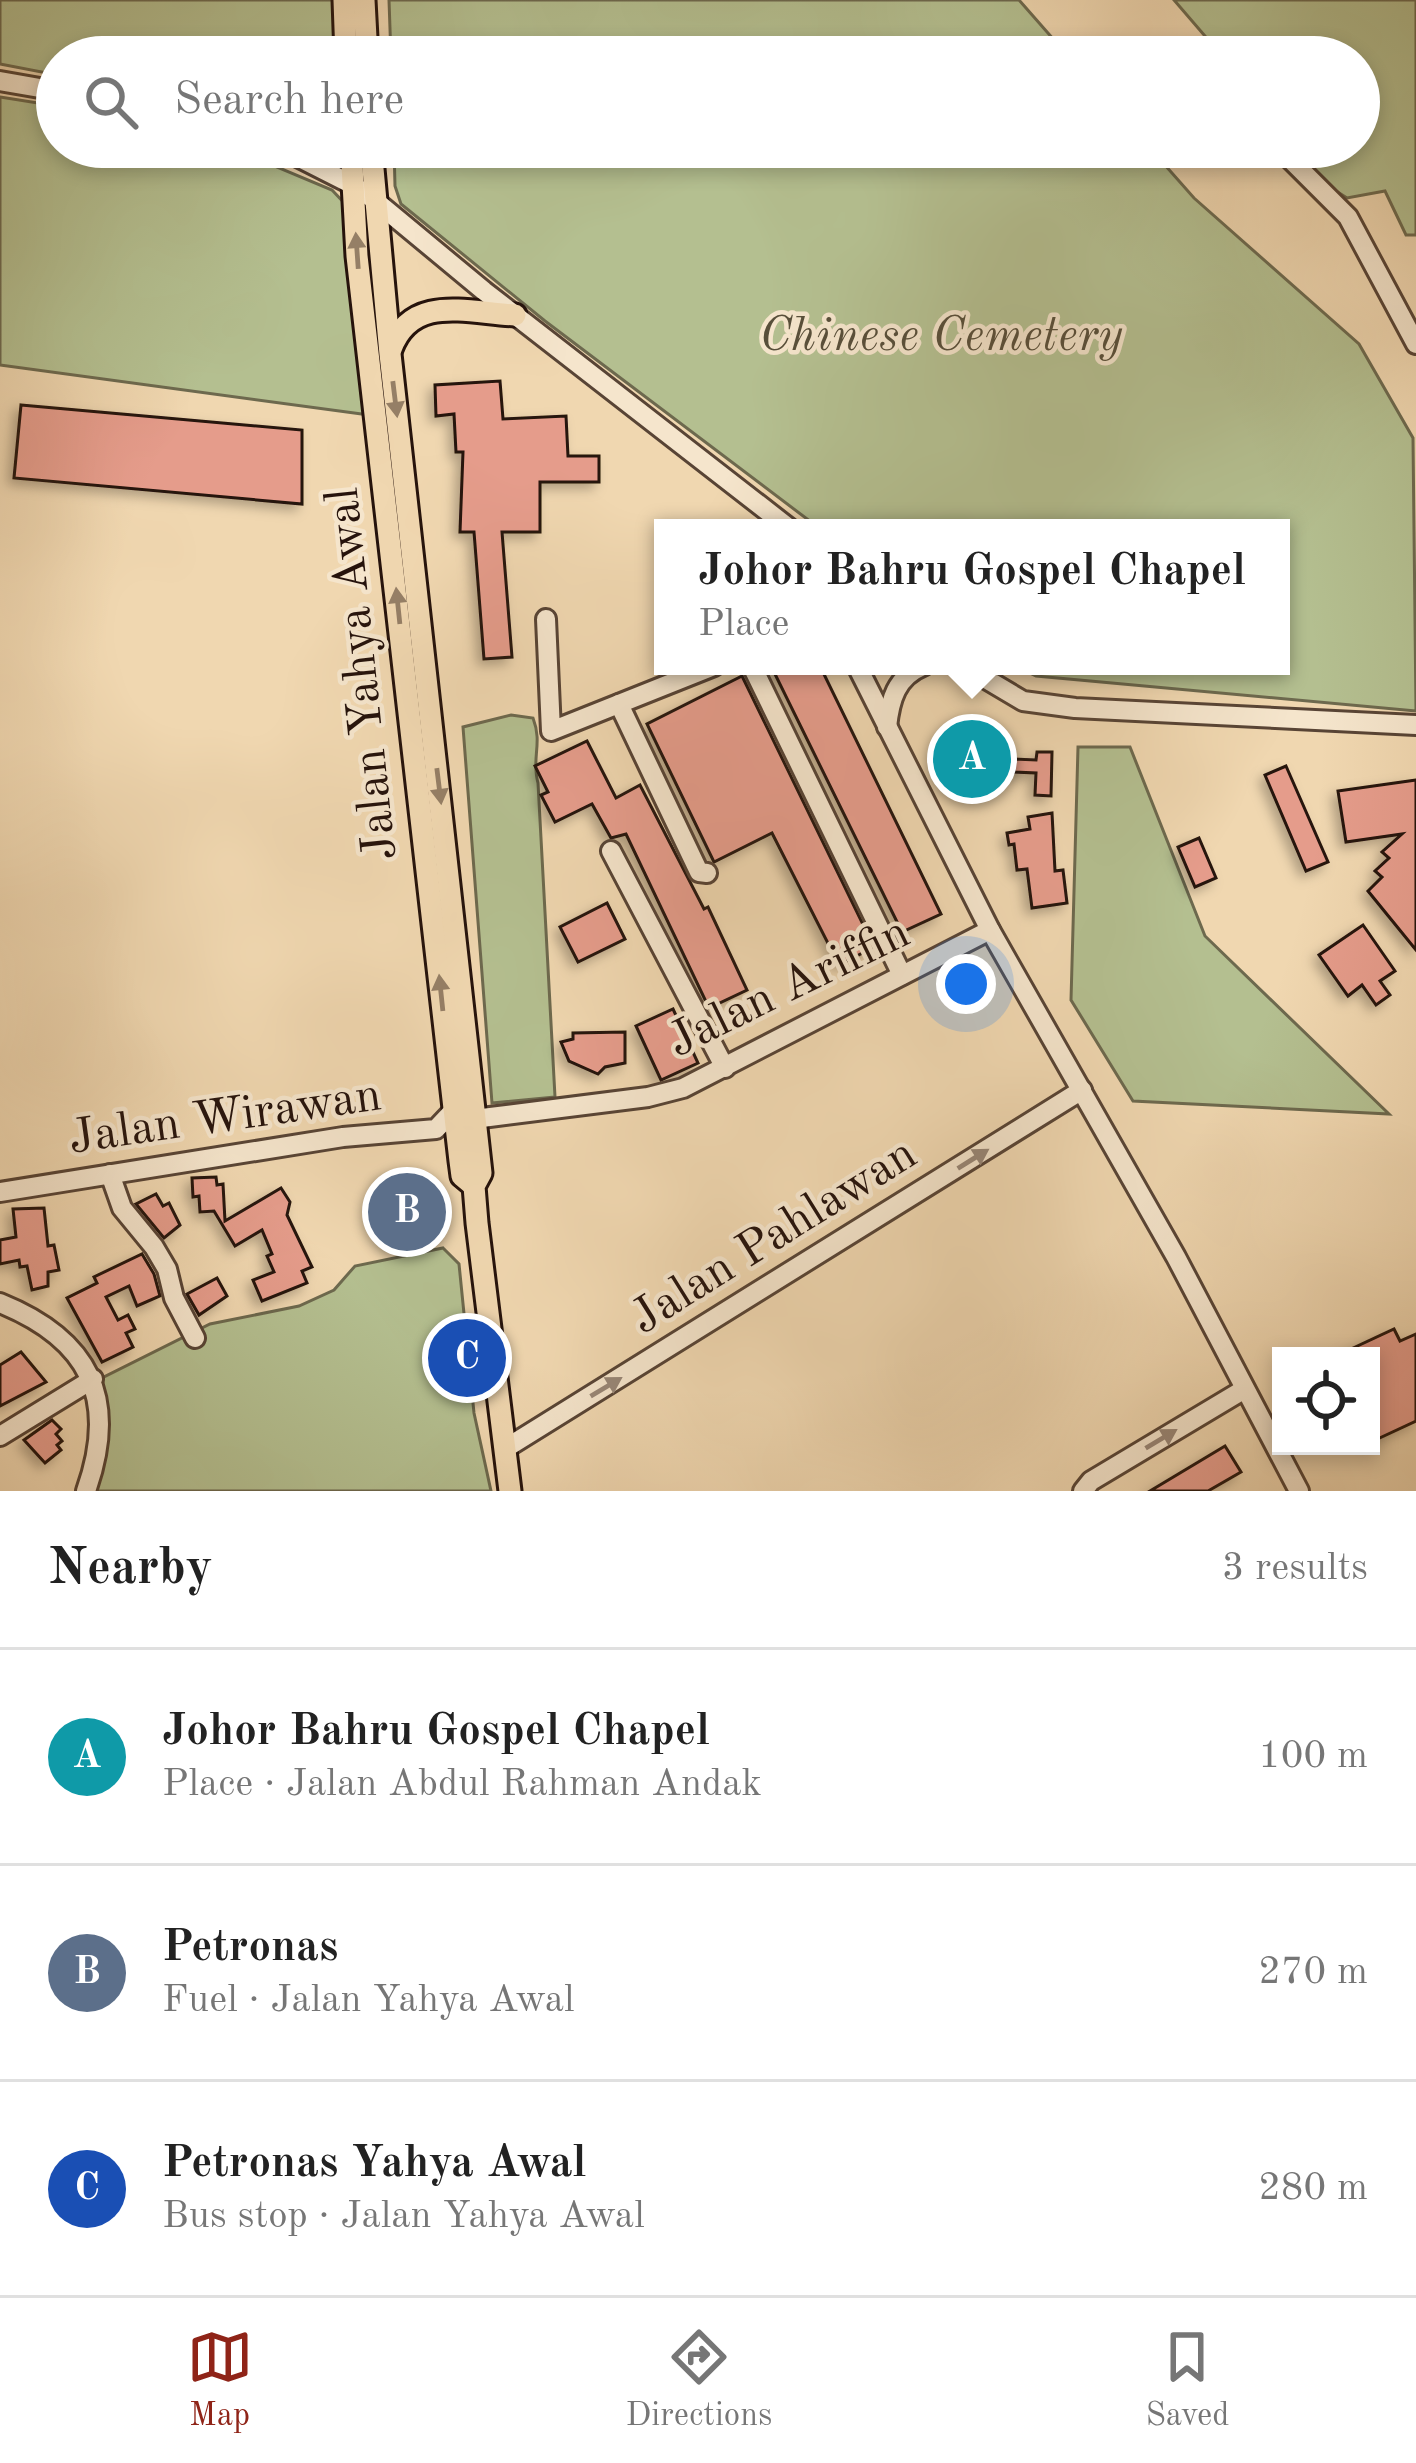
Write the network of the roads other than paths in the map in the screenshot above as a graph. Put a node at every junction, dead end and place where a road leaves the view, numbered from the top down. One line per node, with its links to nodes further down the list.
1 (344, 0): 3 (main road)
2 (364, 0): 4 (main road)
3 (345, 36)
4 (366, 36)
5 (0, 81): 6 (street)
6 (36, 87)
7 (319, 168): 11 (street)
8 (352, 168): 11 (main road, Jalan Yahya Awal)
9 (372, 168): 12 (main road, Jalan Yahya Awal)
10 (1300, 168): 13 (street)
11 (353, 185): 12 (street); 33 (main road, Jalan Yahya Awal, one-way to 11)
12 (374, 199): 14 (street); 16 (main road, Jalan Yahya Awal)
13 (1409, 311): 15 (street)
14 (515, 316): 16 (main road); 17 (street)
15 (1416, 344)
16 (390, 354): 33 (main road, Jalan Yahya Awal, one-way to 33)
17 (777, 519)
18 (546, 619): 24 (street)
19 (692, 675): 24 (street)
20 (756, 675): 30 (street)
21 (861, 675): 26 (street)
22 (908, 675): 26 (street)
23 (979, 675): 25 (street)
24 (619, 704): 28 (street)
25 (1416, 725)
26 (887, 728): 29 (street)
27 (611, 850): 31 (street)
28 (707, 873)
29 (990, 931): 30 (street, Jalan Ariffin); 32 (street)
30 (902, 975): 31 (street, Jalan Ariffin)
31 (725, 1068): 33 (street, Jalan Ariffin)
32 (1082, 1090): 42 (street); 44 (street, Jalan Pahlawan, one-way to 32)
33 (464, 1115): 34 (street, Jalan Wirawan); 35 (main road, Jalan Yahya Awal); 37 (main road, Jalan Yahya Awal)
34 (436, 1129): 35 (street); 36 (street, Jalan Wirawan)
35 (458, 1150): 37 (main road, Jalan Yahya Awal)
36 (110, 1174): 38 (street, Jalan Wirawan); 40 (street)
37 (474, 1186): 44 (main road, Jalan Yahya Awal)
38 (0, 1192)
39 (0, 1303): 41 (street)
40 (195, 1338)
41 (93, 1379): 43 (street); 45 (street)
42 (1243, 1390): 47 (street, one-way to 42); 48 (street)
43 (0, 1436)
44 (506, 1448): 46 (main road, Jalan Yahya Awal)
45 (86, 1491)
46 (510, 1491)
47 (1083, 1491)
48 (1298, 1491)

